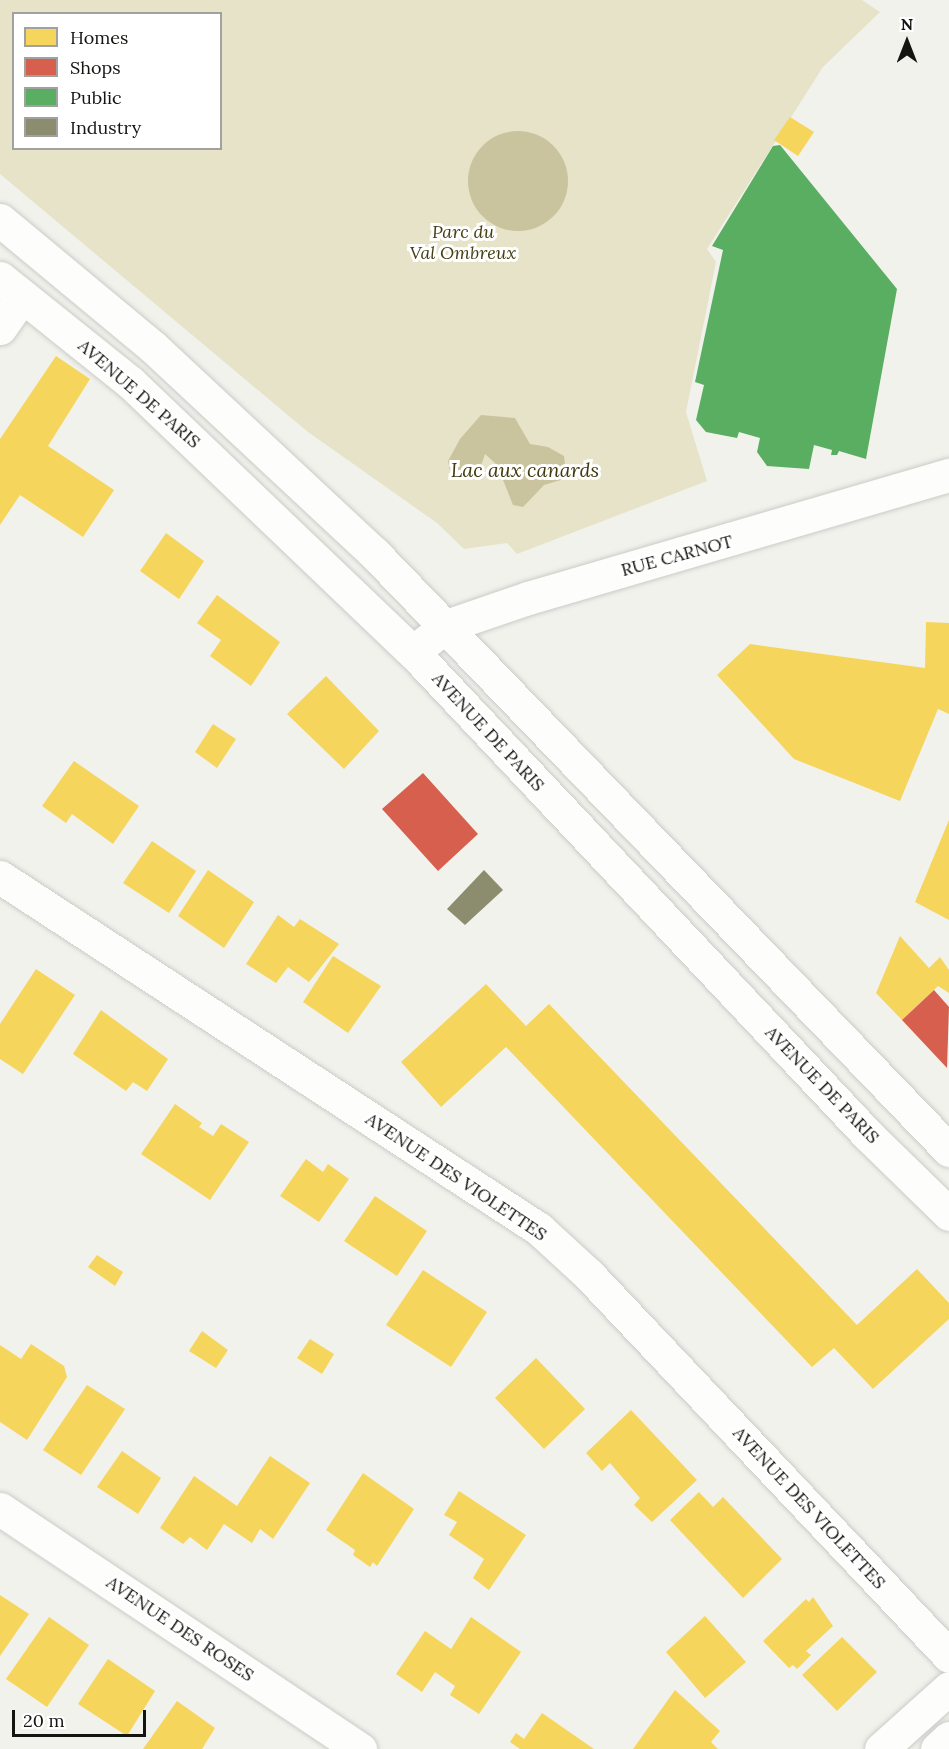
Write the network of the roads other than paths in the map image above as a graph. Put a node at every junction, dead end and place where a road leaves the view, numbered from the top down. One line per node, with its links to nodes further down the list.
1 (0, 220): 5 (main road)
2 (11, 287): 3 (main road); 6 (main road, AVENUE DE PARIS)
3 (0, 328)
4 (949, 475): 5 (main road, RUE CARNOT)
5 (446, 626): 6 (main road, RUE CARNOT); 8 (main road)
6 (413, 652): 9 (main road, AVENUE DE PARIS)
7 (0, 877): 11 (main road, AVENUE DES VIOLETTES)
8 (949, 1150)
9 (949, 1214)
10 (0, 1509): 14 (main road, AVENUE DES ROSES)
11 (949, 1656)
12 (949, 1688): 15 (main road)
13 (949, 1738): 16 (main road)
14 (360, 1749)
15 (880, 1749)
16 (937, 1749)

